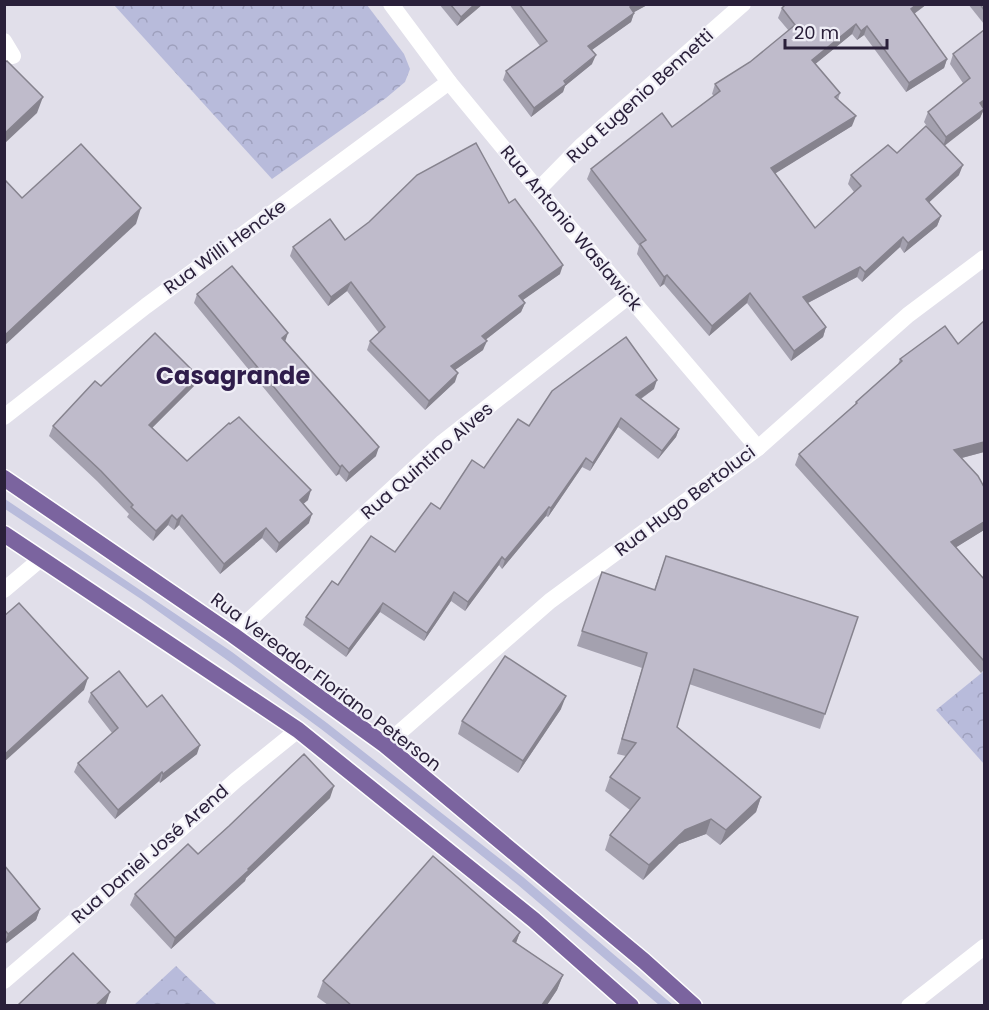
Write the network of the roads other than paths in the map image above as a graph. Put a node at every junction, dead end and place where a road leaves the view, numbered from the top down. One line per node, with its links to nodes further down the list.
1 (391, 4): 3 (street, Rua Antonio Waslawick)
2 (743, 4): 4 (street, Rua Eugenio Bennetti)
3 (449, 82): 4 (street, Rua Antonio Waslawick); 7 (street, Rua Willi Hencke)
4 (538, 190): 6 (street, Rua Antonio Waslawick)
5 (984, 258): 8 (street, Rua Hugo Bertoluci)
6 (629, 297): 8 (street, Rua Antonio Waslawick); 13 (street, Rua Quintino Alves)
7 (4, 417)
8 (758, 447): 15 (street, Rua Hugo Bertoluci)
9 (4, 477): 13 (main road, Rua Vereador Floriano Peterson)
10 (4, 534): 11 (main road)
11 (42, 558): 12 (street); 14 (main road)
12 (4, 590)
13 (233, 635): 15 (main road, Rua Vereador Floriano Peterson)
14 (298, 730): 17 (street, Rua Daniel José Arend); 18 (main road)
15 (385, 745): 19 (main road, Rua Vereador Floriano Peterson)
16 (984, 947): 20 (street)
17 (4, 981)
18 (631, 1005)
19 (694, 1005)
20 (909, 1005)

